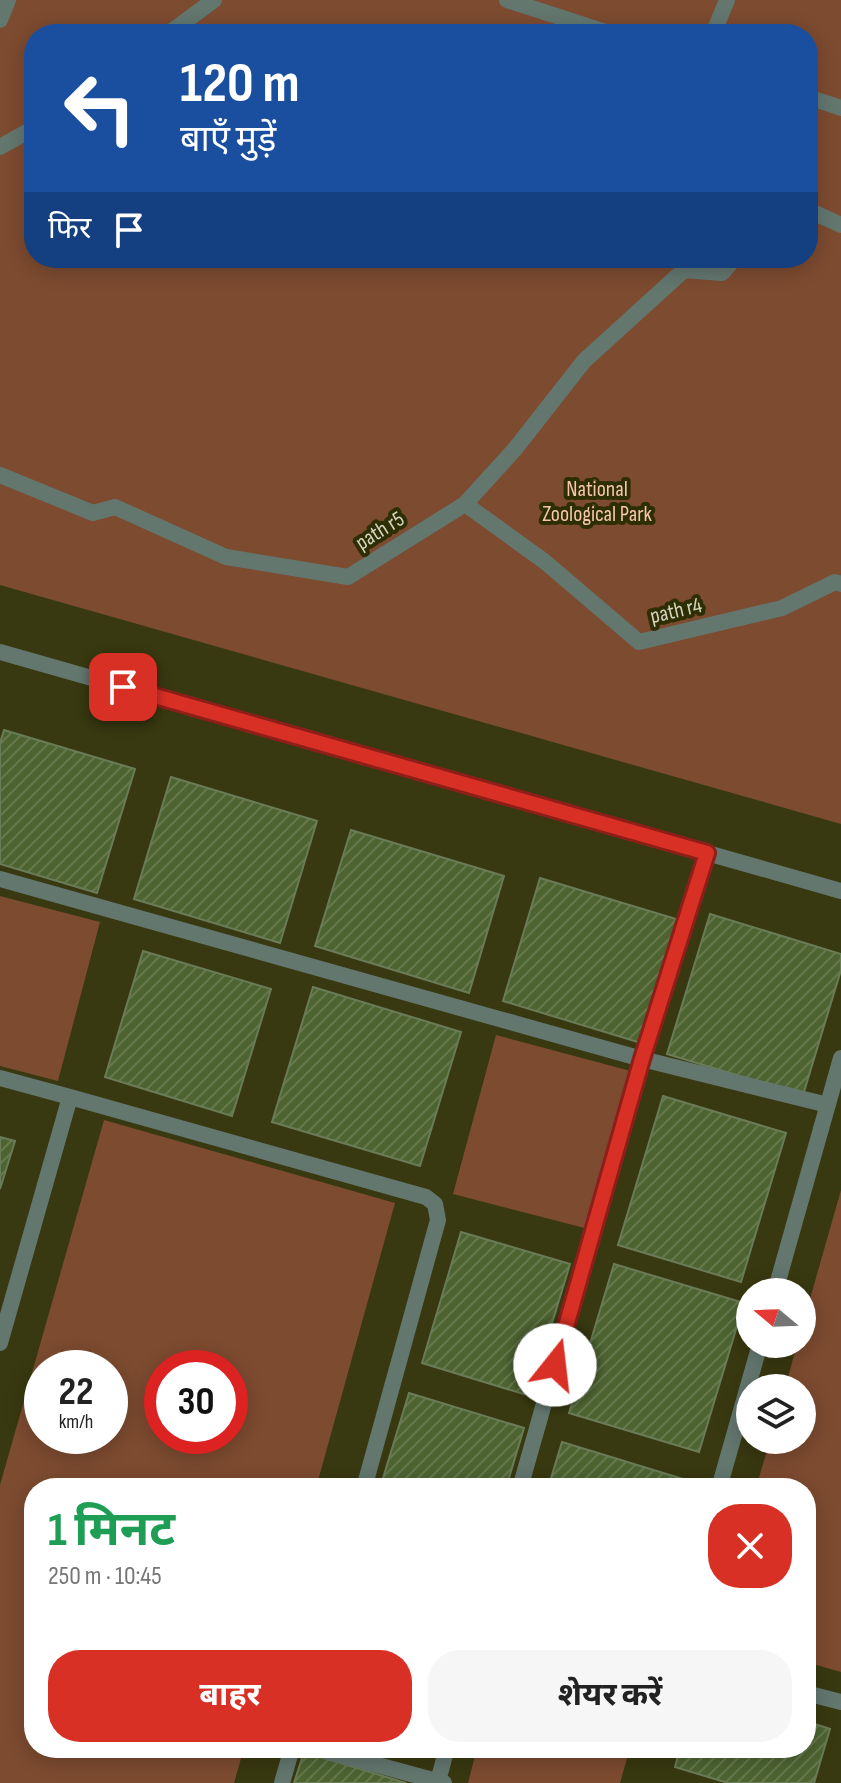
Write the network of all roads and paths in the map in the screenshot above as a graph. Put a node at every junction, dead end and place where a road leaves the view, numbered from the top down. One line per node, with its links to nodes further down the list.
1 (8, 0): 5 (street)
2 (214, 0): 6 (street)
3 (507, 0): 7 (street)
4 (727, 0): 8 (street)
5 (0, 20)
6 (182, 24)
7 (581, 24)
8 (717, 24)
9 (818, 100): 10 (street)
10 (841, 108)
11 (24, 134): 12 (street)
12 (0, 147)
13 (818, 214): 14 (street)
14 (841, 225)
15 (682, 268): 19 (street, path r5)
16 (702, 268): 17 (street)
17 (726, 268)
18 (0, 475): 19 (street, path r5)
19 (465, 504): 20 (street, path r4)
20 (841, 584)
21 (0, 652): 22 (street)
22 (707, 853): 24 (street); 26 (street)
23 (0, 879): 26 (street)
24 (841, 891)
25 (841, 1058): 29 (street)
26 (642, 1059): 29 (street); 34 (street)
27 (0, 1078): 28 (street)
28 (70, 1097): 31 (street); 33 (street)
29 (828, 1105): 30 (street)
30 (779, 1278)
31 (0, 1343)
32 (756, 1358): 35 (street)
33 (367, 1478)
34 (523, 1478)
35 (722, 1478)
36 (816, 1696): 37 (street)
37 (841, 1702)
38 (289, 1758): 42 (street)
39 (352, 1758): 41 (street)
40 (445, 1758): 41 (street)
41 (441, 1782)
42 (282, 1783)

